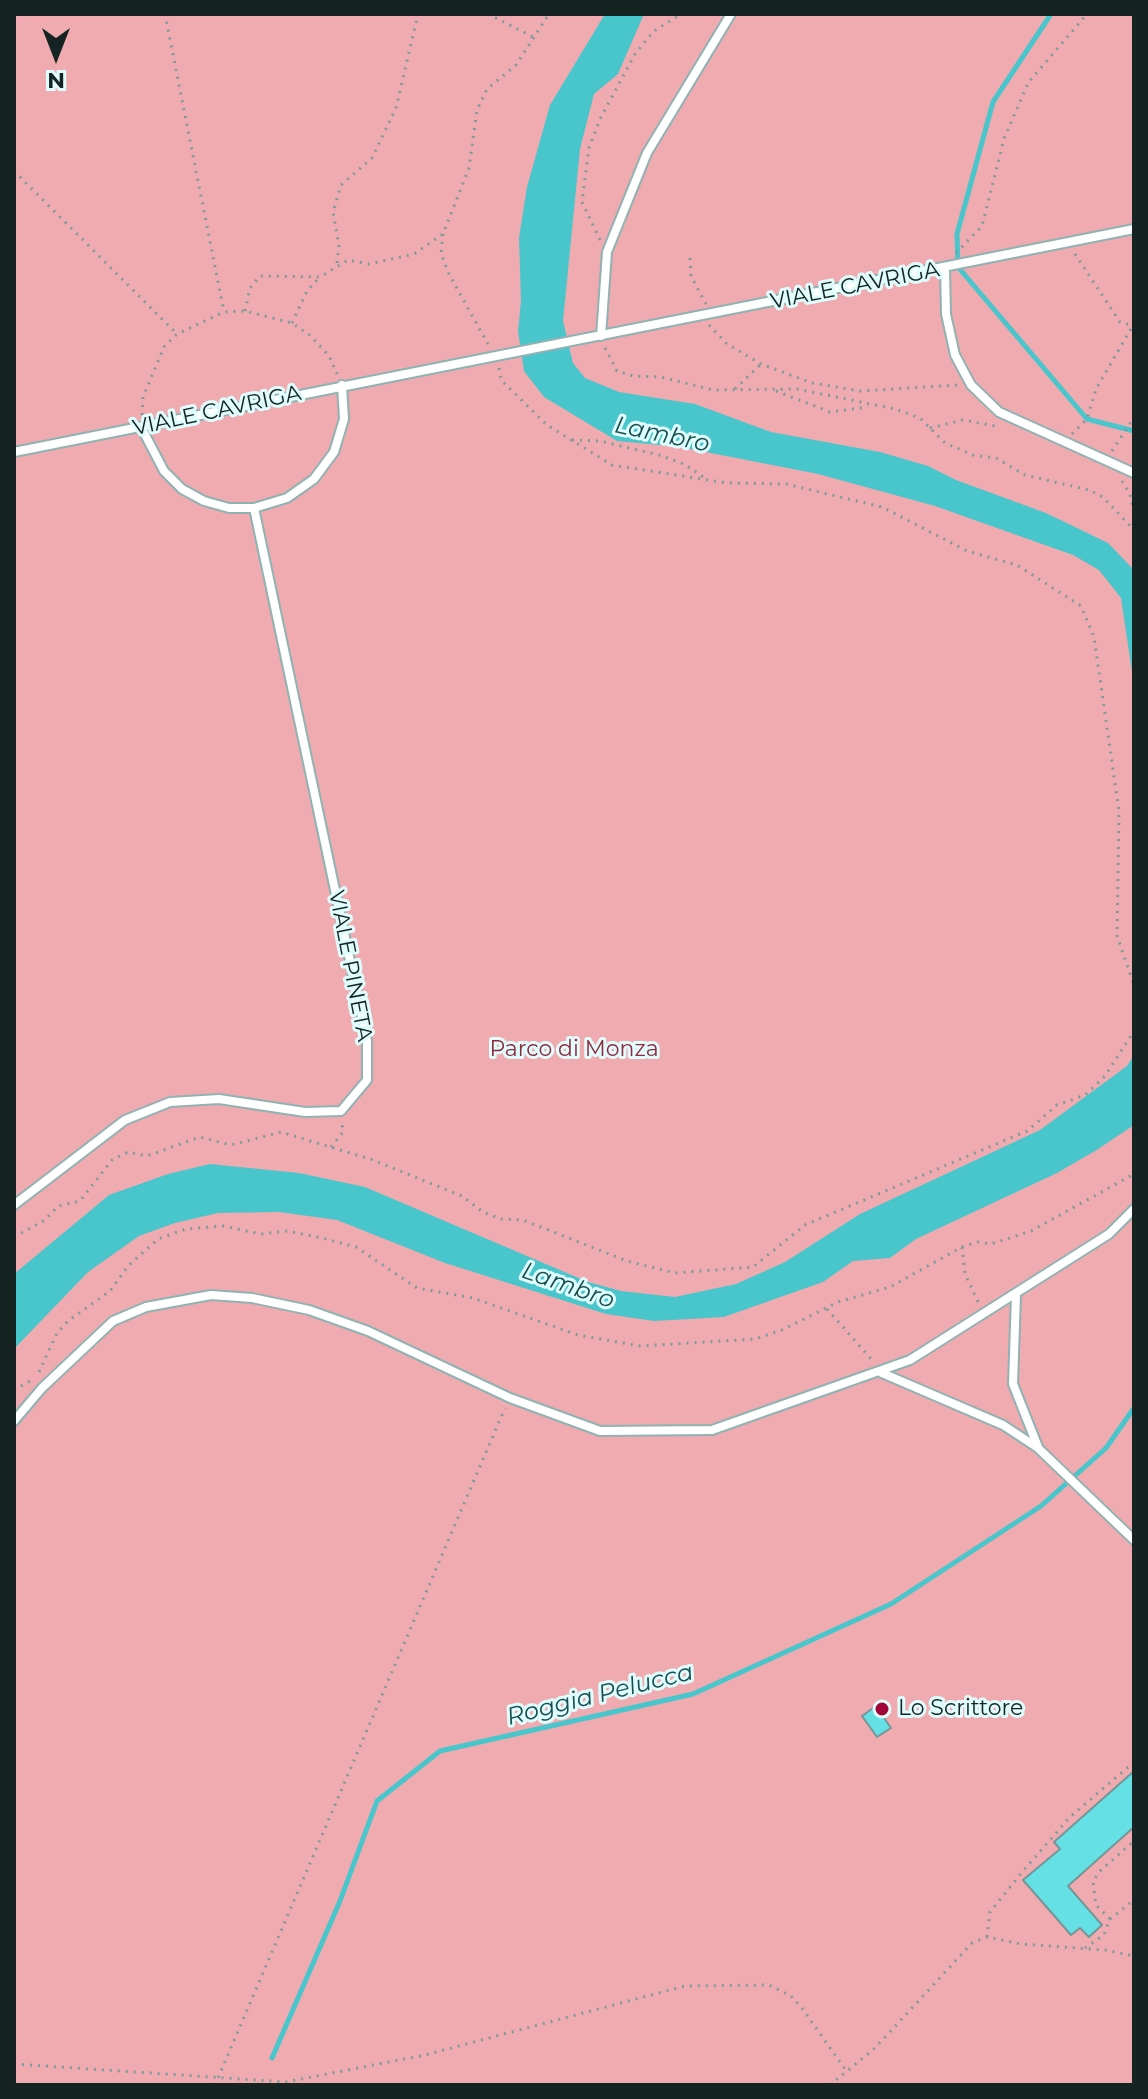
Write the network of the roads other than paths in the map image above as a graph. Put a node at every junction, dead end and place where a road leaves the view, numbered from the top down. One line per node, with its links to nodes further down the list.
1 (731, 14): 4 (lane)
2 (1134, 229): 3 (lane, VIALE CAVRIGA)
3 (945, 269): 4 (lane, VIALE CAVRIGA); 8 (lane)
4 (601, 336): 5 (lane, VIALE CAVRIGA)
5 (342, 385): 6 (lane, VIALE CAVRIGA); 9 (lane)
6 (141, 427): 7 (lane, VIALE CAVRIGA); 9 (lane)
7 (14, 452)
8 (1134, 473)
9 (254, 508): 10 (lane, VIALE PINETA)
10 (16, 1200)
11 (1134, 1209): 12 (lane)
12 (1016, 1295): 13 (lane); 15 (lane)
13 (881, 1373): 14 (lane); 15 (lane)
14 (14, 1421)
15 (1038, 1448): 16 (lane)
16 (1134, 1540)

